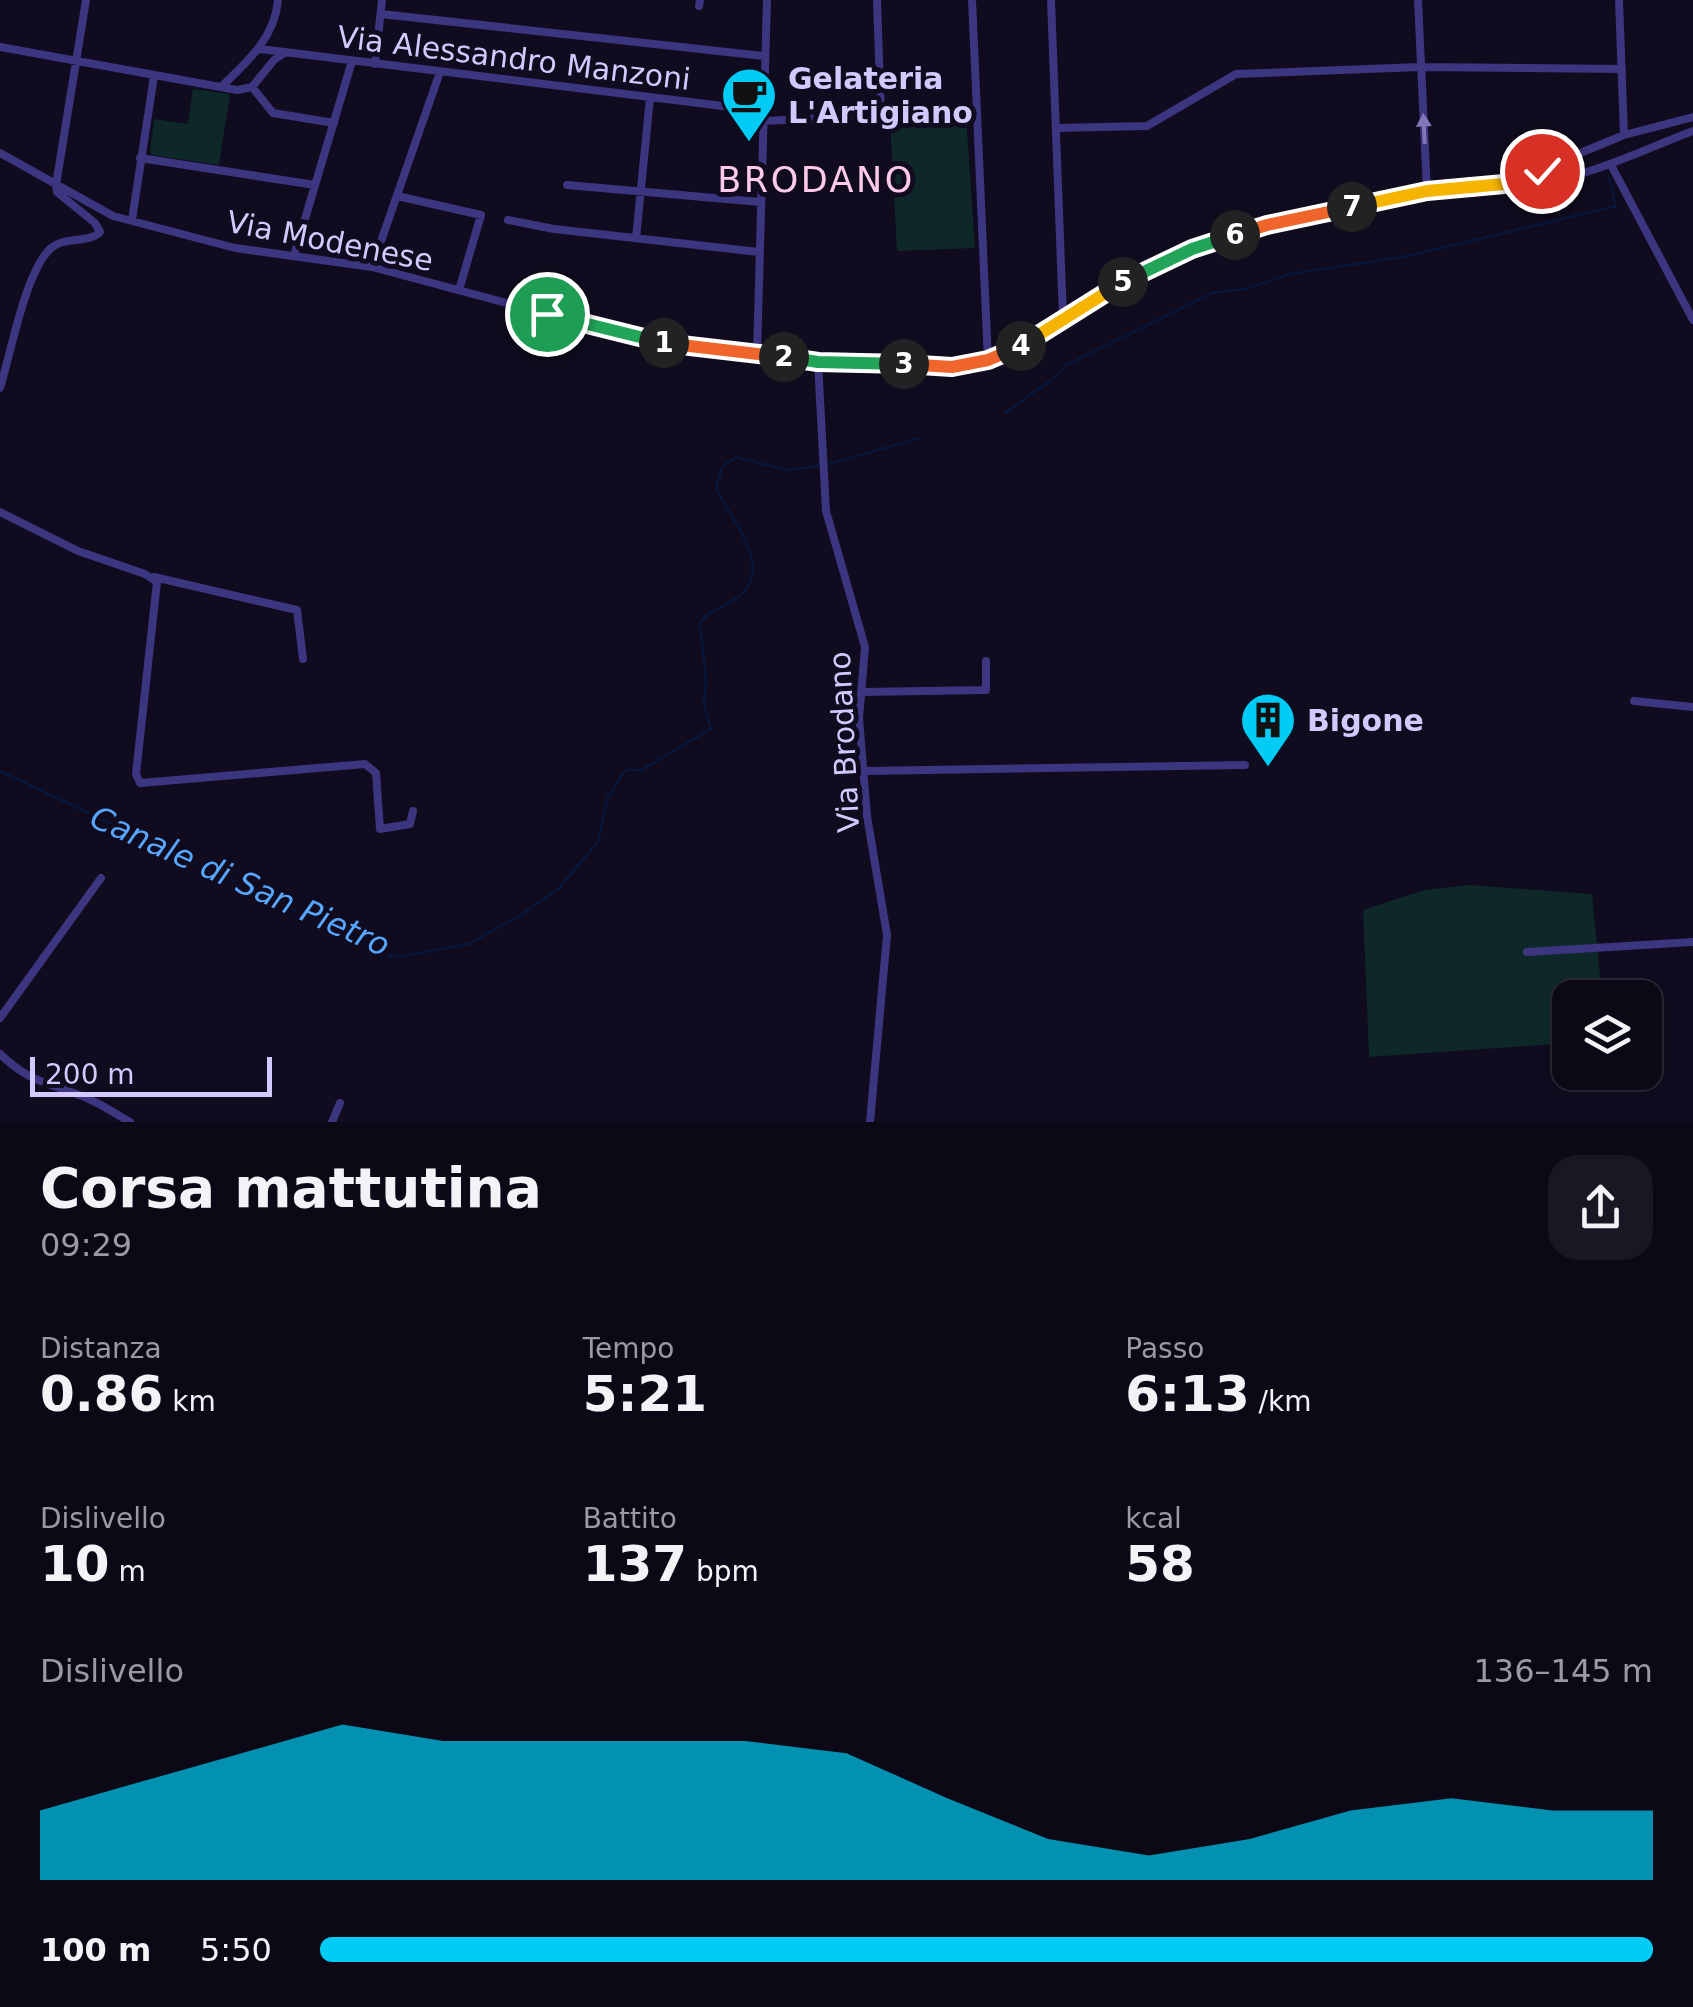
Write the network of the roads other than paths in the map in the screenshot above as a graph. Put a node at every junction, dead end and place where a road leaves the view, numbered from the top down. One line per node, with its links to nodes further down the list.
1 (86, 0): 15 (street)
2 (278, 0): 12 (street)
3 (382, 0): 10 (street)
4 (766, 0): 14 (street)
5 (877, 0): 26 (street)
6 (972, 0): 25 (street)
7 (1051, 0): 30 (street)
8 (1418, 0): 18 (street)
9 (1619, 0): 19 (street)
10 (381, 14): 14 (street); 17 (street)
11 (0, 47): 15 (street)
12 (260, 49): 13 (street, Via Alessandro Manzoni); 22 (street)
13 (288, 53): 16 (street, Via Alessandro Manzoni); 23 (street)
14 (764, 56): 27 (street)
15 (77, 60): 21 (street); 37 (street)
16 (352, 61): 17 (street, Via Alessandro Manzoni); 29 (street)
17 (375, 64): 20 (street, Via Alessandro Manzoni)
18 (1420, 66): 19 (street); 30 (street); 41 (street, one-way to 18)
19 (1622, 68): 32 (street)
20 (440, 72): 24 (street, Via Alessandro Manzoni); 42 (street)
21 (154, 76): 22 (street); 34 (street)
22 (221, 87): 23 (street)
23 (252, 87): 29 (street)
24 (650, 98): 27 (street, Via Alessandro Manzoni); 40 (street)
25 (976, 111): 26 (street, Via Alessandro Manzoni); 54 (street)
26 (882, 115): 27 (street, Via Alessandro Manzoni)
27 (763, 116): 43 (street)
28 (1693, 117): 32 (street, Via Modenese)
29 (334, 123): 38 (street)
30 (1056, 128): 51 (street)
31 (1693, 131): 35 (street)
32 (1624, 134): 36 (street, Via Modenese)
33 (0, 152): 37 (street, Via Modenese)
34 (140, 158): 38 (street); 44 (street)
35 (1610, 165): 36 (street); 52 (street)
36 (1504, 184): 41 (street, Via Modenese)
37 (56, 185): 44 (street, Via Modenese); 56 (street)
38 (315, 185): 48 (street)
39 (566, 185): 40 (street)
40 (641, 190): 43 (street); 46 (street)
41 (1427, 191): 51 (street, Via Modenese)
42 (397, 196): 49 (street); 50 (street)
43 (760, 202): 47 (street)
44 (132, 220): 48 (street, Via Modenese)
45 (508, 220): 46 (street)
46 (636, 238): 47 (street)
47 (759, 252): 53 (street)
48 (294, 256): 49 (street, Via Modenese)
49 (372, 267): 50 (street, Via Modenese)
50 (458, 290): 53 (street, Via Modenese)
51 (1063, 318): 54 (street, Via Modenese)
52 (1693, 320)
53 (757, 354): 55 (street, Via Modenese)
54 (988, 360): 55 (street, Via Modenese)
55 (818, 362): 61 (street, Via Brodano)
56 (0, 388)
57 (0, 512): 58 (street)
58 (150, 576): 59 (street); 66 (street)
59 (303, 659)
60 (986, 661): 61 (street)
61 (862, 692): 65 (street, Via Brodano)
62 (1634, 701): 63 (street)
63 (1693, 707)
64 (1245, 765): 65 (street)
65 (865, 771): 75 (street, Via Brodano)
66 (413, 811)
67 (100, 878): 70 (street)
68 (1693, 942): 69 (street)
69 (1527, 952)
70 (0, 1018)
71 (0, 1054): 73 (street)
72 (340, 1103): 74 (street)
73 (130, 1122)
74 (332, 1122)
75 (870, 1122)

